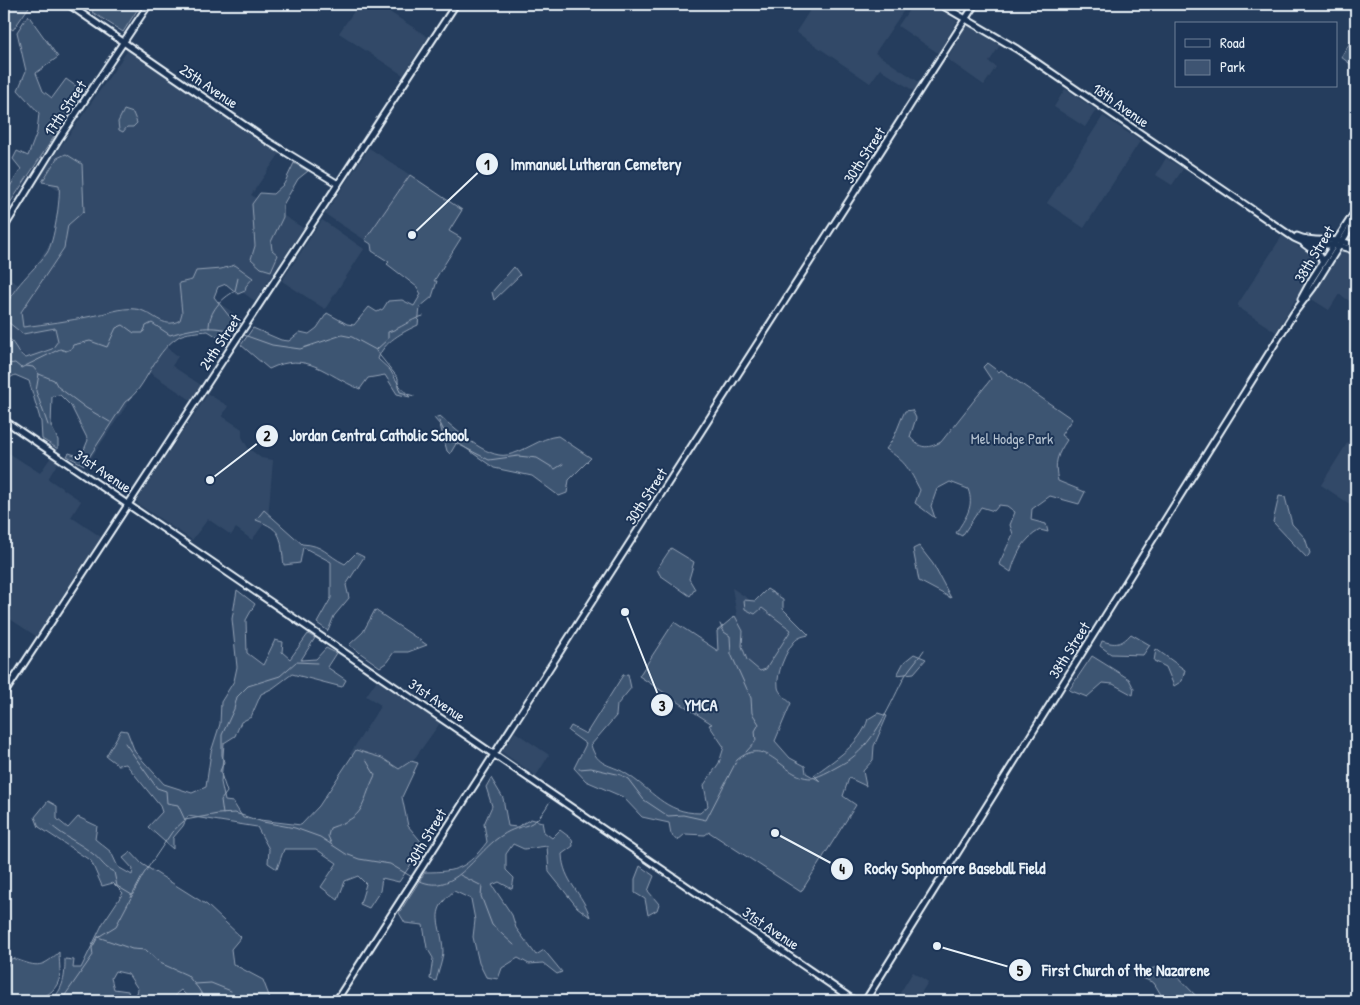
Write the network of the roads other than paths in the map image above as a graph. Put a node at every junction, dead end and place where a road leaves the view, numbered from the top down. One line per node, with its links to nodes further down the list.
1 (68, 4): 7 (street, 25th Avenue)
2 (149, 4): 7 (street, 17th Street)
3 (456, 4): 8 (street, 24th Street)
4 (940, 4): 6 (street, 18th Avenue)
5 (975, 4): 6 (street, 30th Street)
6 (965, 19): 12 (street, 18th Avenue); 22 (street, 30th Street)
7 (124, 42): 8 (street, 25th Avenue); 11 (street, 17th Street)
8 (338, 184): 20 (street, 24th Street)
9 (1356, 210): 14 (street, 38th Street)
10 (1356, 219): 14 (street, 38th Street)
11 (4, 228)
12 (1286, 232): 13 (street, 18th Avenue); 14 (street, 18th Avenue)
13 (1301, 242): 14 (street, 18th Avenue); 17 (street)
14 (1339, 242): 15 (street); 16 (street, 18th Avenue); 17 (street, 38th Street); 18 (street, 38th Street)
15 (1356, 247)
16 (1356, 252)
17 (1322, 263): 18 (street, 38th Street)
18 (1294, 313): 25 (street, 38th Street)
19 (4, 420): 20 (street, 31st Avenue)
20 (129, 504): 21 (street, 24th Street); 22 (street, 31st Avenue)
21 (4, 694)
22 (495, 754): 23 (street, 30th Street); 24 (street, 31st Avenue)
23 (336, 1001)
24 (855, 1001)
25 (865, 1001)

